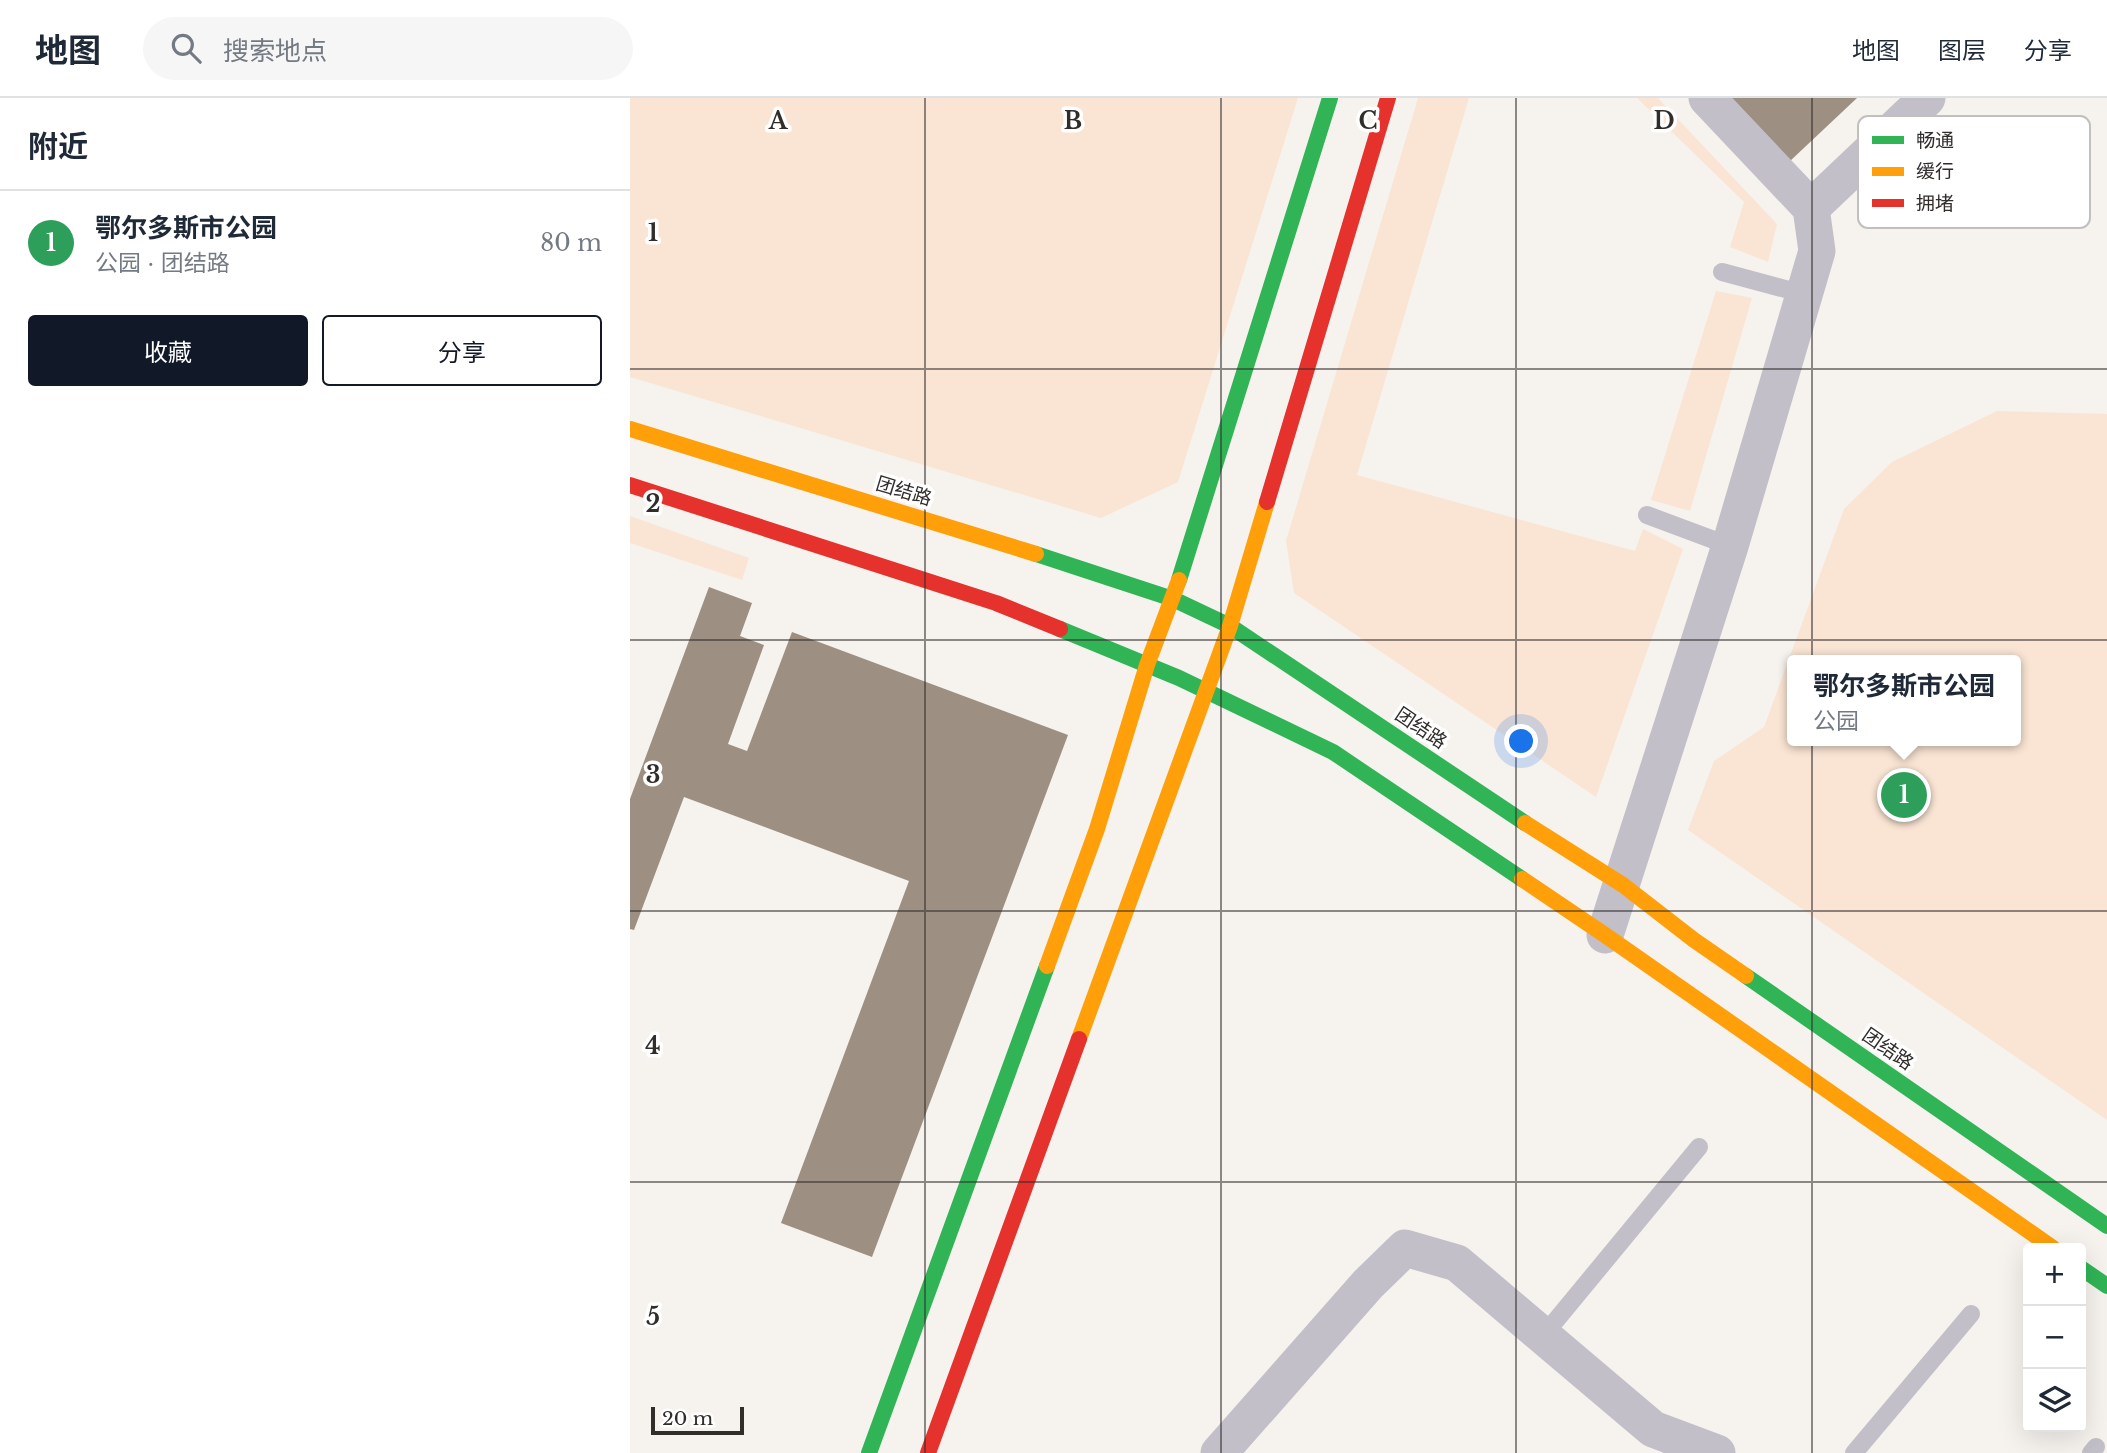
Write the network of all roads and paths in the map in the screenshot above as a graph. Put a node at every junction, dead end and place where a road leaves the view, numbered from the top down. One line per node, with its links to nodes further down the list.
1 (1330, 98): 14 (street)
2 (1388, 98): 15 (street)
3 (1707, 98): 7 (street)
4 (1927, 98): 5 (street)
5 (1908, 116)
6 (1858, 163): 7 (street)
7 (1811, 208): 9 (street)
8 (1722, 272): 9 (lane)
9 (1804, 294): 13 (street)
10 (630, 429): 14 (street, 团结路)
11 (630, 485): 16 (street)
12 (1647, 515): 13 (lane)
13 (1730, 546): 18 (street)
14 (1173, 599): 15 (street, 团结路); 16 (street)
15 (1230, 626): 17 (street); 18 (street, 团结路)
16 (1147, 665): 17 (street); 27 (street)
17 (1207, 691): 19 (street); 28 (street)
18 (1623, 885): 19 (street); 21 (street, 团结路)
19 (1605, 935): 22 (street)
20 (1699, 1147): 26 (lane)
21 (2107, 1226)
22 (2046, 1243)
23 (2086, 1271): 24 (street)
24 (2107, 1286)
25 (1971, 1314): 31 (lane)
26 (1543, 1336): 29 (street); 30 (street)
27 (869, 1453)
28 (928, 1453)
29 (1219, 1453)
30 (1717, 1453)
31 (1854, 1453)

